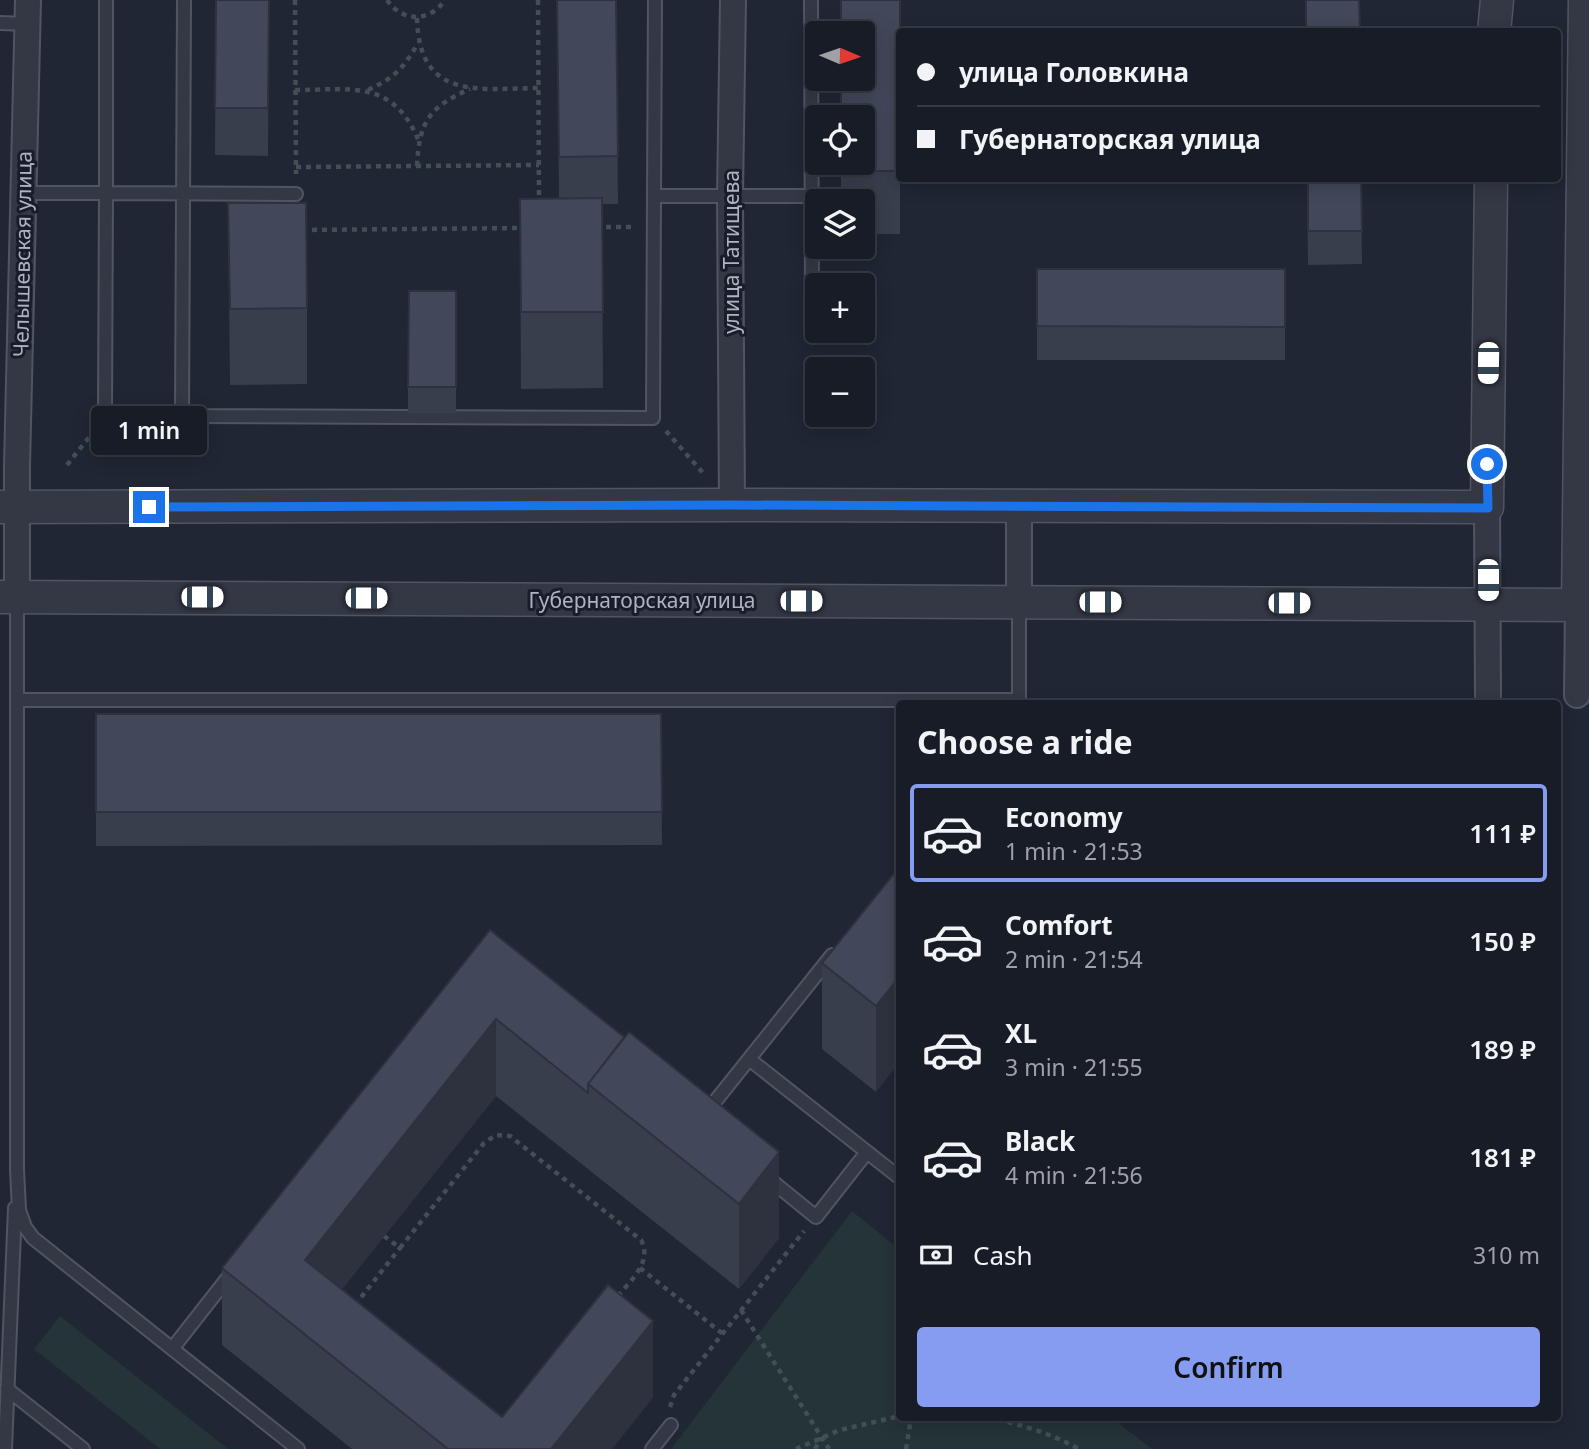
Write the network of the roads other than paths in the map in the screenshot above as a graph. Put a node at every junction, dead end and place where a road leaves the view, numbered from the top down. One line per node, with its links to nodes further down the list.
1 (106, 0): 14 (lane)
2 (184, 0): 15 (lane)
3 (654, 0): 18 (lane)
4 (733, 0): 19 (street, улица Татищева)
5 (811, 0): 12 (lane)
6 (1497, 0): 10 (street)
7 (1585, 0): 28 (street)
8 (27, 12): 9 (lane); 13 (street, Челышевская улица)
9 (0, 23)
10 (1494, 28)
11 (1491, 182): 24 (street)
12 (812, 189)
13 (23, 193): 14 (lane); 23 (street, Челышевская улица)
14 (106, 194): 15 (lane); 20 (lane)
15 (183, 194): 16 (lane); 20 (lane)
16 (296, 194)
17 (805, 195): 19 (lane)
18 (654, 196): 19 (lane); 20 (lane)
19 (730, 196): 21 (street, улица Татищева)
20 (183, 416)
21 (732, 505): 22 (street); 23 (street)
22 (1019, 506): 24 (street); 26 (street)
23 (9, 507): 25 (street, Челышевская улица)
24 (1488, 508): 27 (street)
25 (9, 597): 26 (street, Губернаторская улица); 31 (lane)
26 (1019, 602): 27 (street, Губернаторская улица); 32 (lane)
27 (1488, 604): 28 (street, Губернаторская улица); 30 (street)
28 (1578, 605): 29 (street)
29 (1577, 695)
30 (1488, 696)
31 (18, 700): 33 (lane); 40 (lane)
32 (1019, 700)
33 (896, 702)
34 (841, 943): 35 (lane)
35 (749, 1059): 37 (lane); 39 (lane)
36 (688, 1114): 37 (lane)
37 (698, 1123): 38 (lane)
38 (709, 1131)
39 (867, 1153): 41 (lane); 42 (lane)
40 (17, 1170): 44 (lane); 45 (lane)
41 (762, 1174)
42 (896, 1175)
43 (240, 1262): 44 (lane)
44 (172, 1349): 49 (lane)
45 (7, 1389): 47 (lane); 48 (lane)
46 (671, 1425): 50 (lane)
47 (5, 1449)
48 (83, 1449)
49 (298, 1449)
50 (652, 1449)

